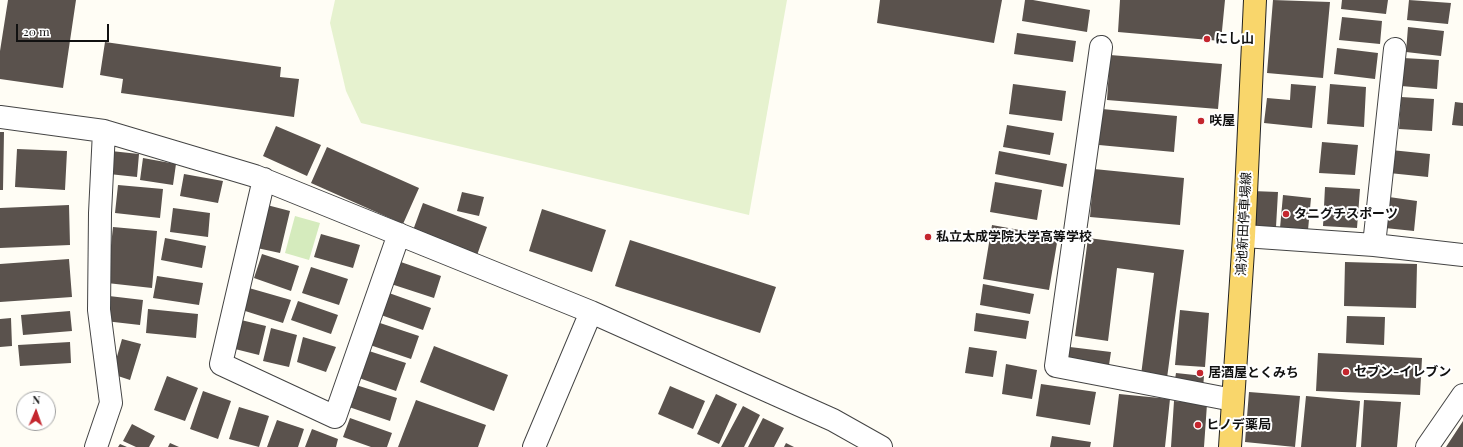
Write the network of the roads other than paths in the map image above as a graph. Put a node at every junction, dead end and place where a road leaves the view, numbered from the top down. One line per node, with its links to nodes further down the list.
1 (1255, 0): 8 (main road, 鴻池新田停車場線)
2 (1101, 47): 13 (street)
3 (1395, 49): 9 (street)
4 (0, 116): 5 (street)
5 (104, 131): 6 (street); 14 (street)
6 (264, 180): 7 (street); 7 (street)
7 (399, 234): 11 (street)
8 (1244, 236): 9 (street); 13 (main road, 鴻池新田停車場線)
9 (1374, 245): 10 (street)
10 (1463, 254)
11 (591, 312): 15 (street); 16 (street)
12 (1463, 395): 18 (street)
13 (1233, 400): 17 (main road, 鴻池新田停車場線)
14 (96, 447)
15 (534, 447)
16 (881, 447)
17 (1230, 447)
18 (1427, 447)

